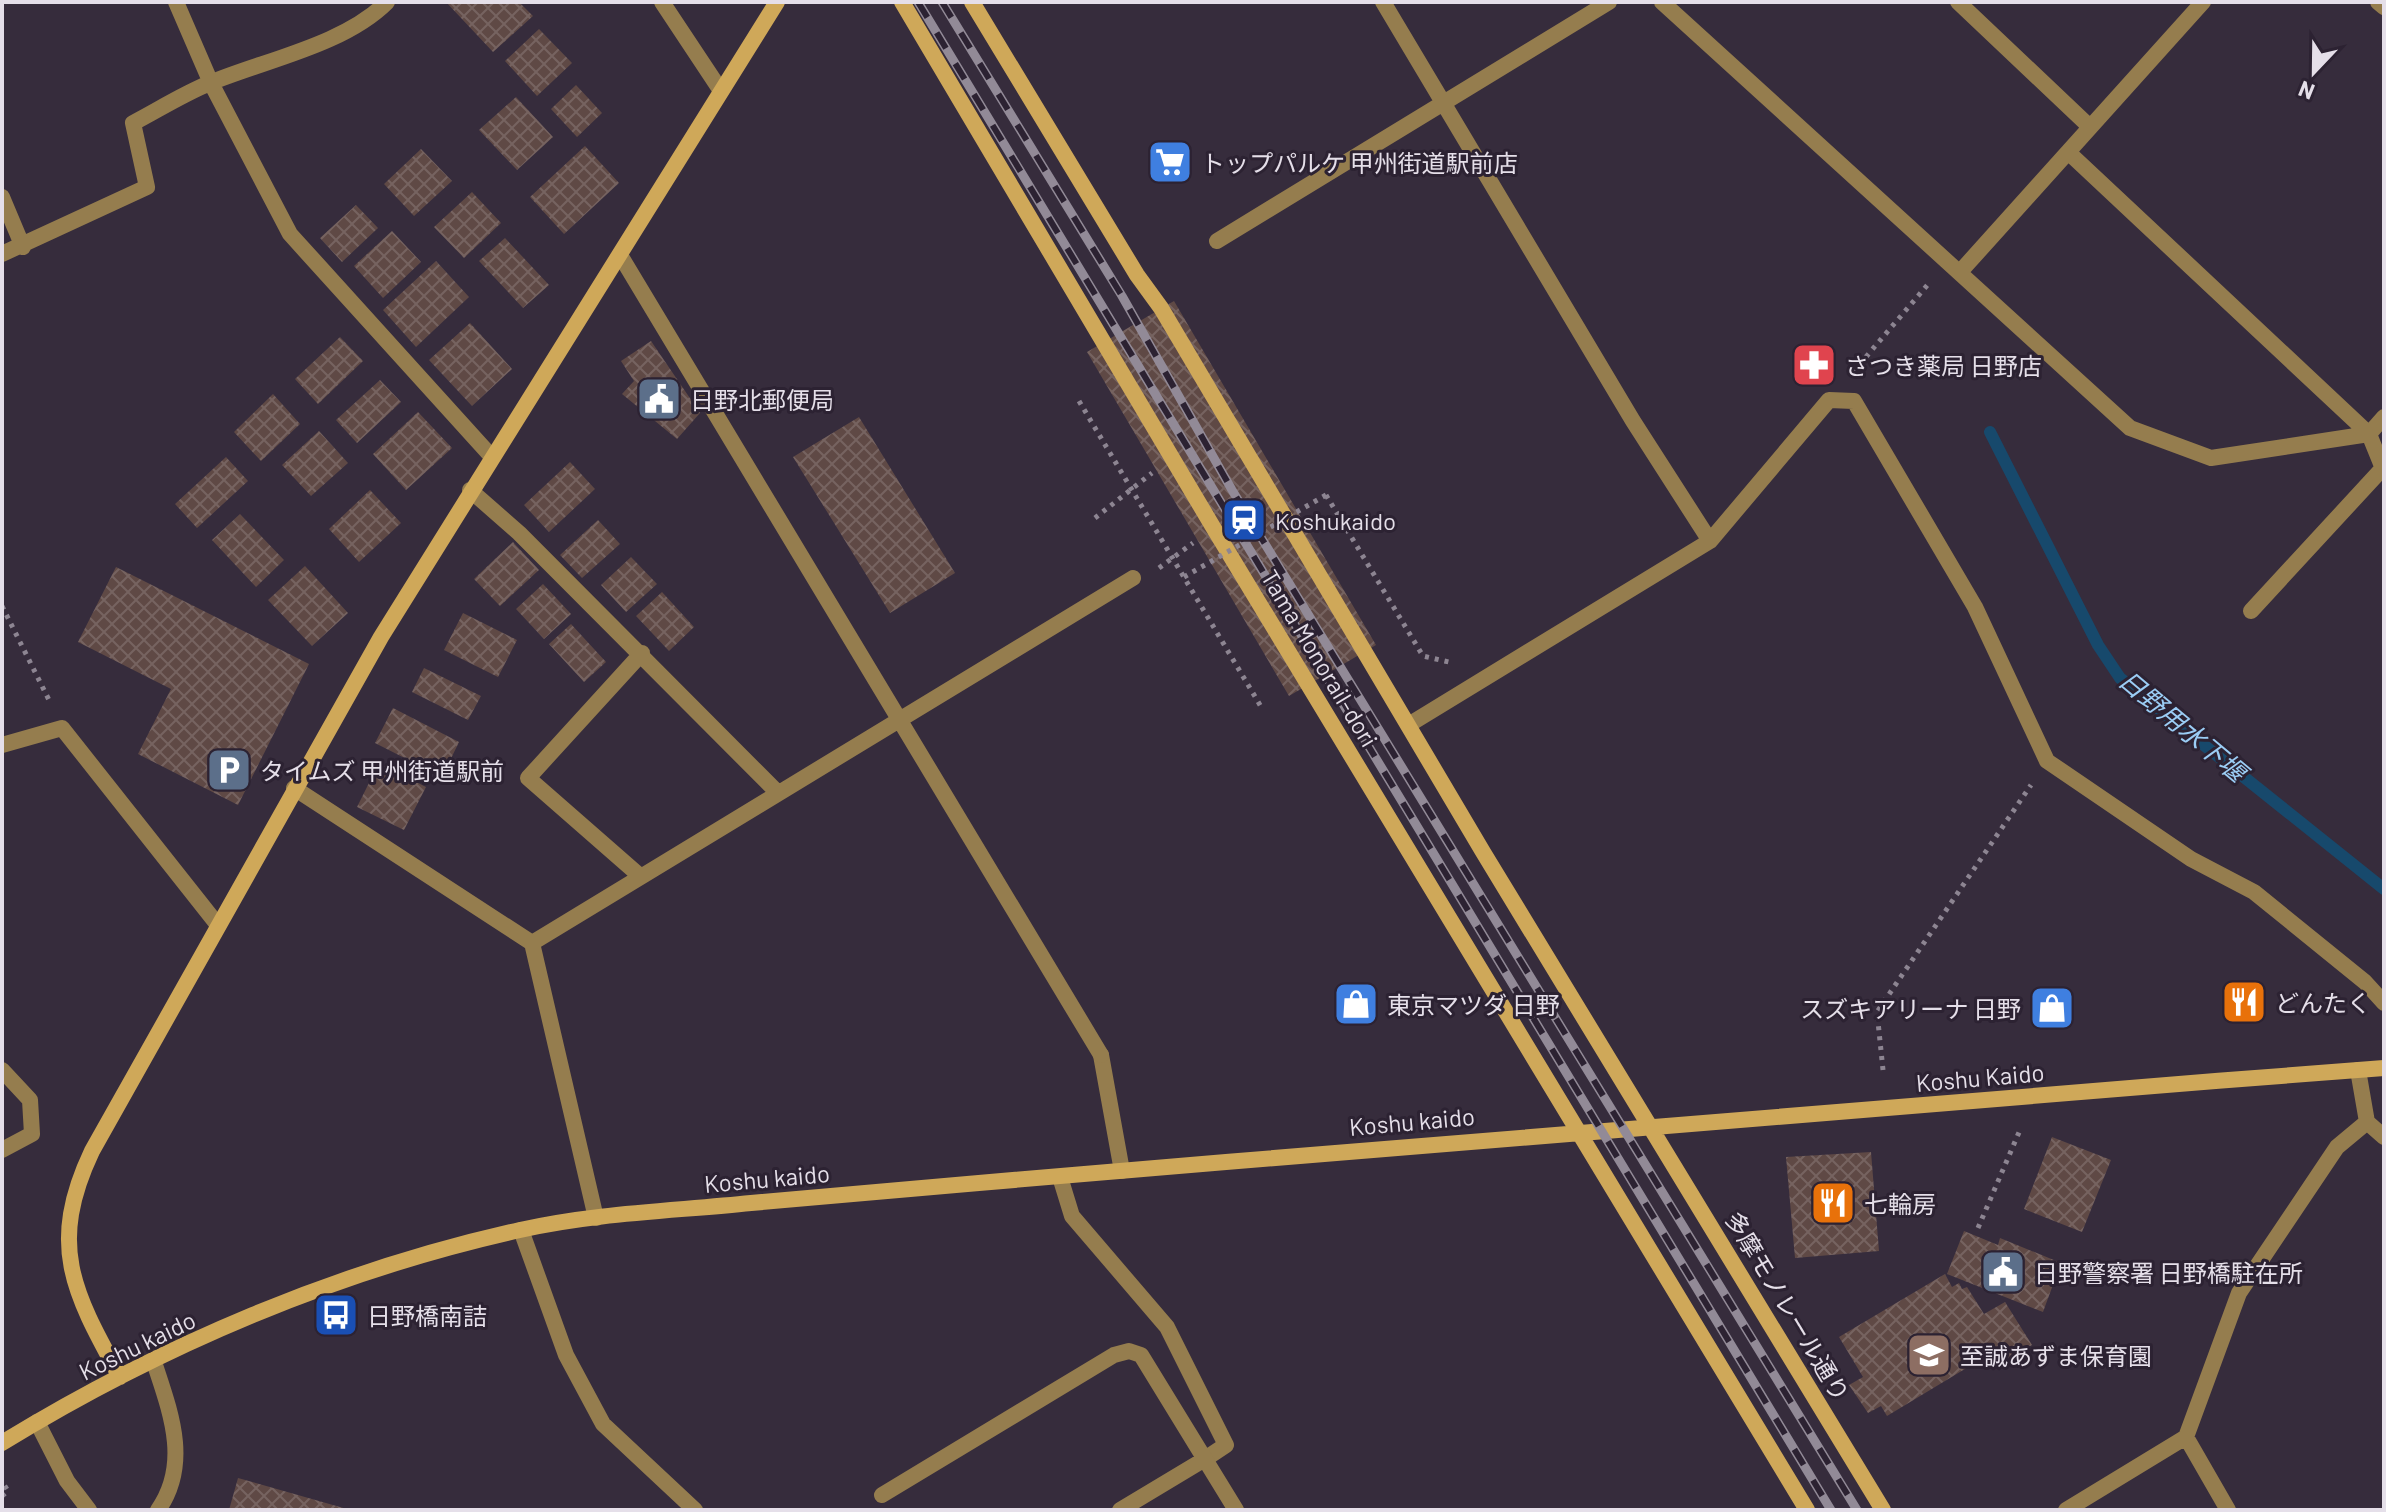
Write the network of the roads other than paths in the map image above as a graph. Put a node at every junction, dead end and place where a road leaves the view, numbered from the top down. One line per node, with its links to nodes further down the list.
1 (176, 2): 14 (street)
2 (387, 2): 14 (street)
3 (662, 2): 15 (street)
4 (777, 2): 15 (main road)
5 (902, 2): 48 (main road, Tama Monorail-dori)
6 (972, 2): 35 (main road, Tama Monorail-dori)
7 (1383, 2): 16 (street)
8 (1609, 2): 16 (street)
9 (1662, 2): 24 (street)
10 (1958, 2): 17 (street)
11 (2203, 2): 17 (street)
12 (2378, 2): 13 (street)
13 (2384, 7)
14 (211, 83): 21 (street); 27 (street)
15 (721, 91): 23 (main road)
16 (1444, 104): 20 (street); 30 (street)
17 (2090, 127): 18 (street)
18 (2068, 152): 24 (street); 26 (street)
19 (2, 197): 21 (street)
20 (1217, 241)
21 (23, 247): 22 (street)
22 (2, 254)
23 (620, 255): 27 (main road); 34 (street)
24 (1954, 266): 26 (street)
25 (2384, 417): 26 (street)
26 (2369, 434): 28 (street)
27 (491, 456): 29 (main road)
28 (2383, 470): 32 (street)
29 (470, 490): 33 (street); 37 (main road)
30 (1710, 541): 35 (street); 42 (street)
31 (1133, 578): 34 (street)
32 (2251, 611)
33 (642, 653): 38 (street); 39 (street)
34 (898, 720): 38 (street); 51 (street)
35 (1410, 724): 47 (main road, Tama Monorail-dori)
36 (2, 745): 40 (street)
37 (294, 788): 40 (main road); 41 (street)
38 (777, 792): 39 (street)
39 (640, 876): 41 (street)
40 (217, 924): 56 (main road)
41 (532, 943): 53 (street)
42 (2384, 1003)
43 (2384, 1068): 45 (main road, Koshu Kaido)
44 (2, 1070): 50 (street)
45 (2358, 1070): 46 (street); 47 (main road, Koshu Kaido)
46 (2367, 1122): 49 (street); 58 (street)
47 (1653, 1127): 48 (main road, Koshu Kaido); 68 (main road, 多摩モノレール通り)
48 (1579, 1131): 51 (main road, Koshu kaido); 67 (main road)
49 (2384, 1137)
50 (2, 1150)
51 (1122, 1171): 52 (main road, Koshu kaido)
52 (1060, 1177): 53 (main road, Koshu kaido); 60 (street)
53 (596, 1218): 54 (main road, Koshu kaido)
54 (521, 1230): 55 (main road, Koshu kaido); 64 (street)
55 (154, 1362): 56 (main road, Koshu kaido); 63 (street)
56 (120, 1377): 57 (main road, Koshu kaido)
57 (37, 1422): 59 (main road, Koshu kaido); 62 (street)
58 (2186, 1437): 69 (street); 70 (street)
59 (2, 1443)
60 (1205, 1459): 61 (street); 65 (street); 66 (street)
61 (882, 1495)
62 (84, 1508)
63 (158, 1510)
64 (695, 1510)
65 (1120, 1510)
66 (1236, 1510)
67 (1807, 1510)
68 (1883, 1510)
69 (2066, 1510)
70 (2228, 1510)

